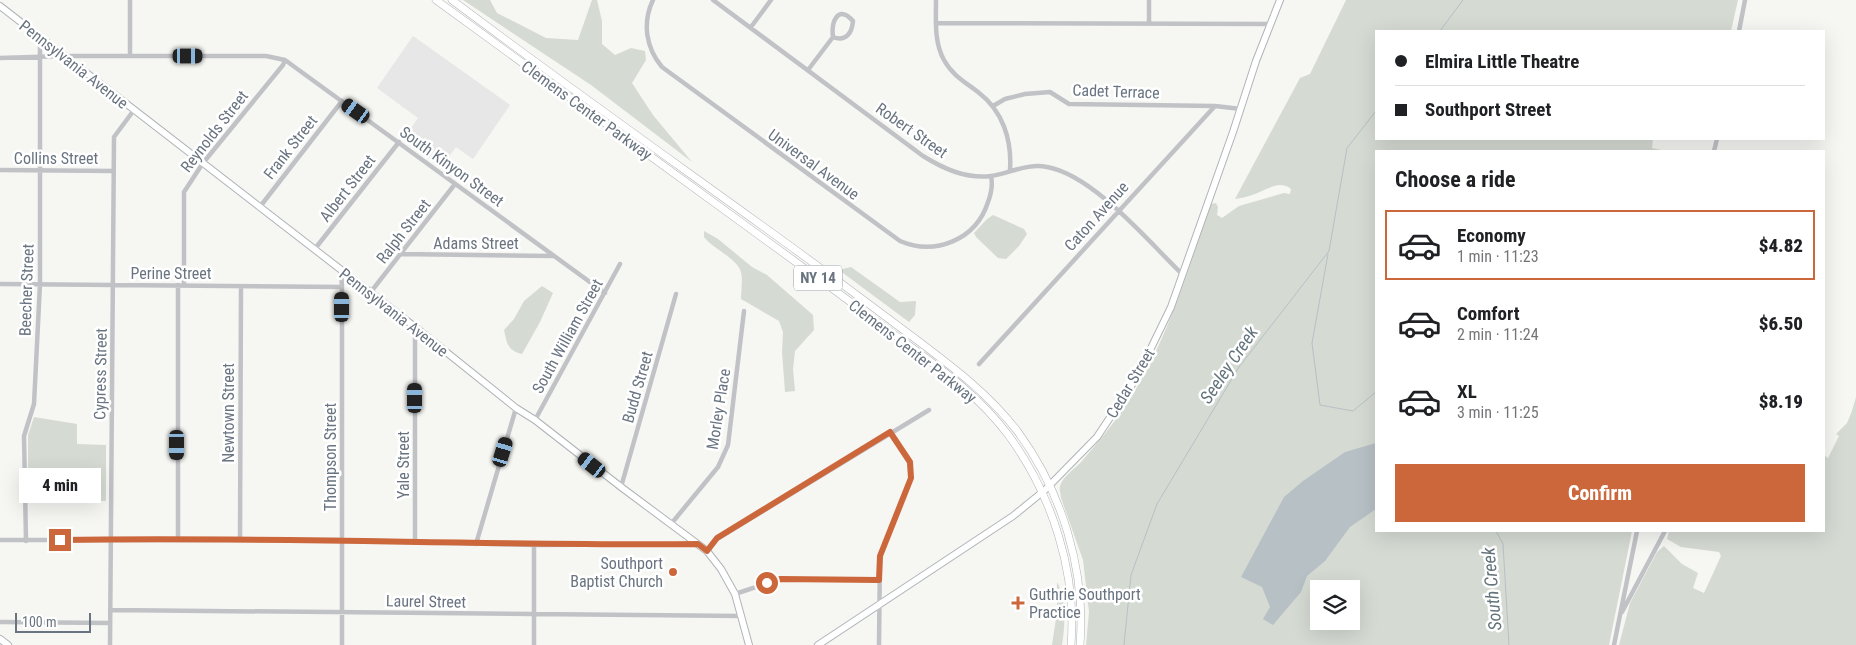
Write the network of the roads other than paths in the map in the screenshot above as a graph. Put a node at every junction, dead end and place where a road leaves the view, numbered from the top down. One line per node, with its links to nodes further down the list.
1 (130, 0): 20 (street)
2 (436, 0): 64 (main road, Clemens Center Parkway / NY 14)
3 (452, 0): 64 (main road, Clemens Center Parkway / NY 14)
4 (653, 0): 36 (street, Universal Avenue)
5 (713, 0): 15 (street, Robert Street)
6 (771, 0): 15 (street)
7 (936, 0): 12 (street)
8 (1149, 0): 13 (street)
9 (1280, 0): 14 (main road, Cedar Street)
10 (1745, 0): 16 (street)
11 (0, 6): 18 (main road, Pennsylvania Avenue)
12 (936, 23): 13 (street); 26 (street)
13 (1149, 23): 14 (street)
14 (1271, 24): 28 (main road, Cedar Street)
15 (751, 27): 24 (street, Robert Street)
16 (1739, 30)
17 (833, 37): 17 (street); 24 (street)
18 (40, 38): 19 (main road, Pennsylvania Avenue); 21 (street, Beecher Street)
19 (64, 56): 20 (street); 21 (street); 29 (main road, Pennsylvania Avenue)
20 (130, 56): 23 (street)
21 (40, 57): 22 (street); 34 (street, Beecher Street)
22 (0, 58)
23 (285, 60): 25 (street, South Kinyon Street); 31 (street, Reynolds Street)
24 (808, 70): 36 (street, Robert Street)
25 (342, 101): 30 (street, South Kinyon Street); 38 (street, Frank Street)
26 (993, 106): 27 (street, Cadet Terrace); 33 (street)
27 (1215, 106): 28 (street); 39 (street, Caton Avenue)
28 (1240, 109): 45 (main road, Cedar Street)
29 (134, 110): 31 (main road, Pennsylvania Avenue); 35 (street, Cypress Street)
30 (399, 142): 37 (street, South Kinyon Street); 40 (street, Albert Street)
31 (203, 163): 38 (main road, Pennsylvania Avenue); 49 (street, Reynolds Street)
32 (0, 170): 34 (street, Collins Street)
33 (1010, 170): 36 (street, Robert Street); 39 (street, Robert Street)
34 (40, 171): 35 (street, Collins Street); 47 (street, Beecher Street)
35 (112, 171): 50 (street, Cypress Street)
36 (992, 176)
37 (455, 184): 41 (street, Ralph Street); 42 (street, South Kinyon Street)
38 (259, 208): 40 (main road, Pennsylvania Avenue)
39 (1118, 211): 45 (street, Robert Street); 58 (street, Caton Avenue)
40 (314, 250): 44 (main road, Pennsylvania Avenue)
41 (400, 254): 42 (street, Adams Street); 53 (street, Ralph Street)
42 (553, 256): 54 (street, South Kinyon Street)
43 (620, 264): 54 (street, South William Street)
44 (341, 270): 52 (street, Thompson Street); 53 (main road, Pennsylvania Avenue)
45 (1182, 274): 64 (main road, Cedar Street)
46 (0, 284): 47 (street, Perine Street)
47 (40, 284): 50 (street, Perine Street); 73 (street, Beecher Street)
48 (178, 285): 49 (street, Perine Street); 50 (street, Perine Street); 70 (street)
49 (184, 285): 51 (street, Perine Street)
50 (114, 286): 69 (street, Cypress Street)
51 (241, 287): 52 (street, Perine Street); 71 (street, Newtown Street)
52 (342, 287): 72 (street, Thompson Street)
53 (370, 293): 57 (main road, Pennsylvania Avenue)
54 (604, 293): 61 (street, South William Street)
55 (676, 294): 63 (street, Budd Street)
56 (744, 311): 65 (street, Morley Place)
57 (415, 327): 59 (main road, Pennsylvania Avenue); 74 (street, Yale Street)
58 (978, 364)
59 (516, 408): 61 (main road, Pennsylvania Avenue); 75 (street)
60 (929, 410): 62 (street)
61 (535, 420): 63 (main road, Pennsylvania Avenue)
62 (890, 432): 78 (street); 79 (street)
63 (621, 487): 65 (main road, Pennsylvania Avenue)
64 (1046, 489): 81 (main road, Cedar Street); 97 (main road, Clemens Center Parkway / NY 14); 98 (main road, Clemens Center Parkway / NY 14)
65 (671, 524): 76 (main road, Pennsylvania Avenue)
66 (1637, 532): 86 (street)
67 (1664, 532): 86 (street)
68 (0, 540): 73 (street)
69 (111, 540): 70 (street); 73 (street); 82 (street, Cypress Street)
70 (178, 540): 71 (street)
71 (240, 540): 72 (street)
72 (342, 540): 74 (street); 83 (street, Thompson Street)
73 (26, 541)
74 (416, 542): 75 (street)
75 (476, 544): 77 (street)
76 (698, 544): 77 (street); 78 (main road, Pennsylvania Avenue)
77 (534, 545): 84 (street)
78 (707, 551): 80 (main road, Pennsylvania Avenue)
79 (879, 580): 80 (street); 81 (street)
80 (734, 594): 85 (main road, Pennsylvania Avenue)
81 (880, 606): 95 (main road, Cedar Street); 96 (street)
82 (110, 610): 83 (street, Laurel Street); 88 (street, Cypress Street)
83 (342, 612): 84 (street, Laurel Street); 92 (street, Thompson Street)
84 (533, 615): 85 (street, Laurel Street); 93 (street)
85 (742, 616): 94 (main road, Pennsylvania Avenue)
86 (1619, 617): 99 (street)
87 (0, 622): 88 (street)
88 (110, 623): 91 (street, Cypress Street)
89 (0, 639): 90 (main road)
90 (8, 645)
91 (110, 645)
92 (342, 645)
93 (534, 645)
94 (749, 645)
95 (818, 645)
96 (879, 645)
97 (1071, 645)
98 (1080, 645)
99 (1614, 645)

